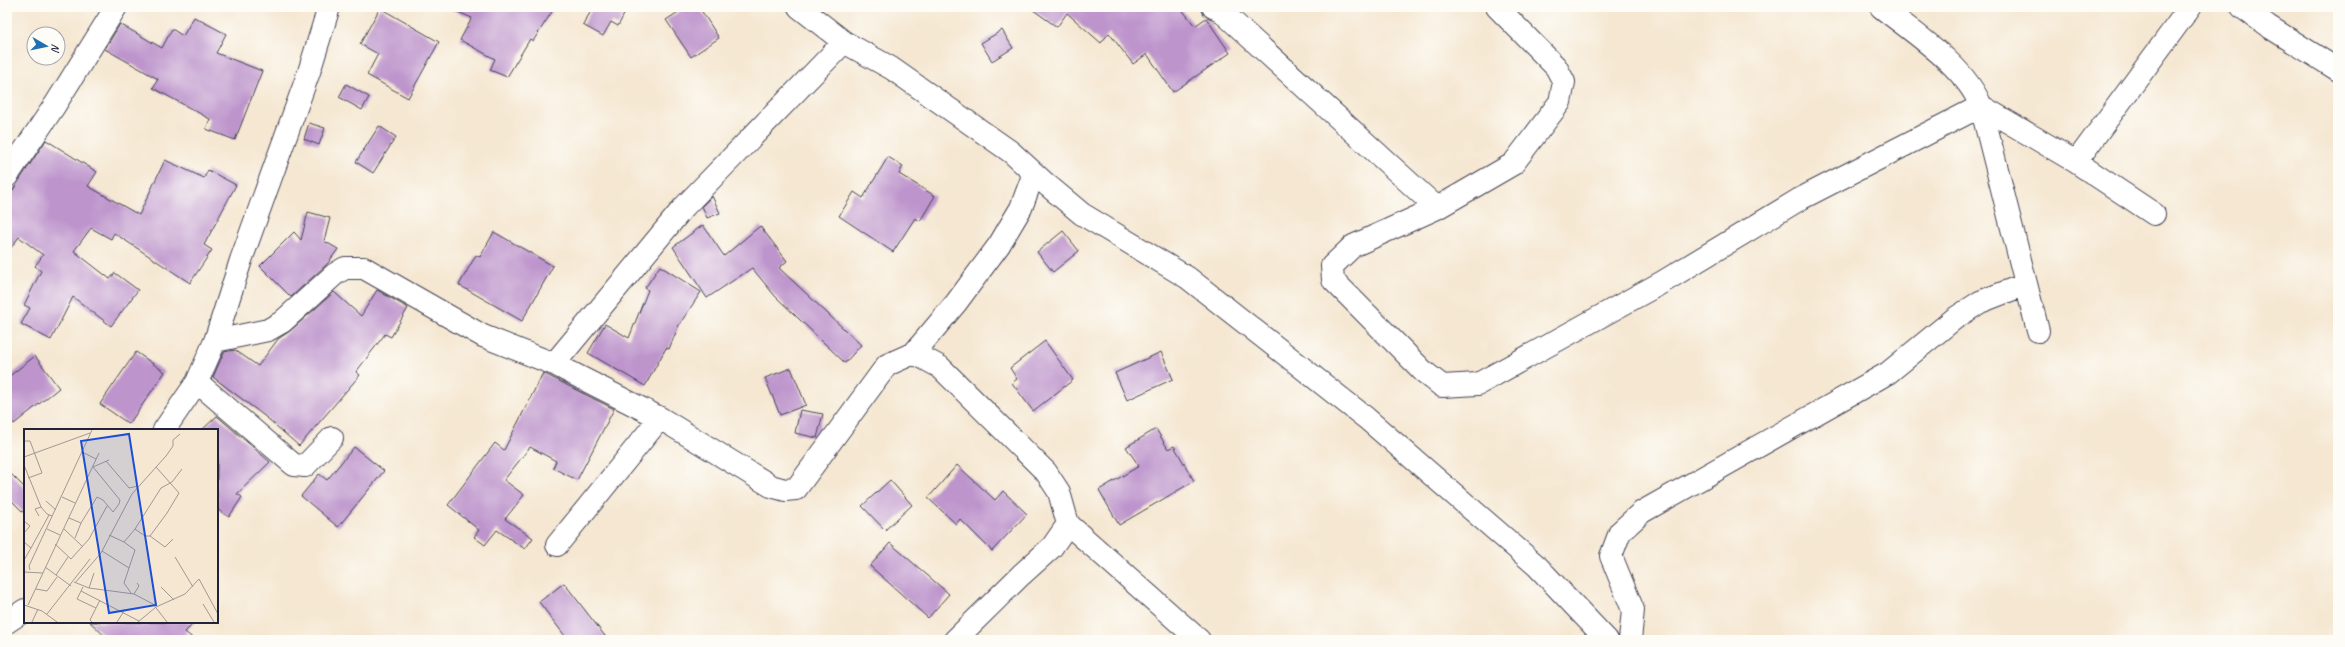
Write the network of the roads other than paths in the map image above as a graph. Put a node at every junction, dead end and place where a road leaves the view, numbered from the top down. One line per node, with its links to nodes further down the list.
1 (116, 7): 14 (street)
2 (329, 7): 19 (street)
3 (799, 7): 9 (street)
4 (1213, 7): 15 (street)
5 (1497, 7): 15 (street)
6 (1881, 7): 11 (street)
7 (2190, 7): 12 (street)
8 (2242, 7): 10 (street)
9 (844, 42): 13 (street); 21 (street)
10 (2338, 70)
11 (1981, 106): 12 (street); 15 (street); 17 (street)
12 (2076, 162): 16 (street)
13 (1034, 173): 20 (street); 32 (street)
14 (7, 176)
15 (1437, 208)
16 (2154, 214)
17 (2026, 284): 18 (street); 33 (street)
18 (2038, 331)
19 (215, 341): 21 (street); 22 (street)
20 (914, 353): 23 (street); 26 (street)
21 (554, 364): 23 (street)
22 (197, 382): 24 (street); 25 (street)
23 (660, 418): 27 (street)
24 (165, 429)
25 (332, 438)
26 (1068, 524): 30 (street); 31 (street)
27 (556, 545)
28 (24, 611): 29 (street)
29 (7, 622)
30 (955, 640)
31 (1199, 640)
32 (1607, 640)
33 (1630, 640)

